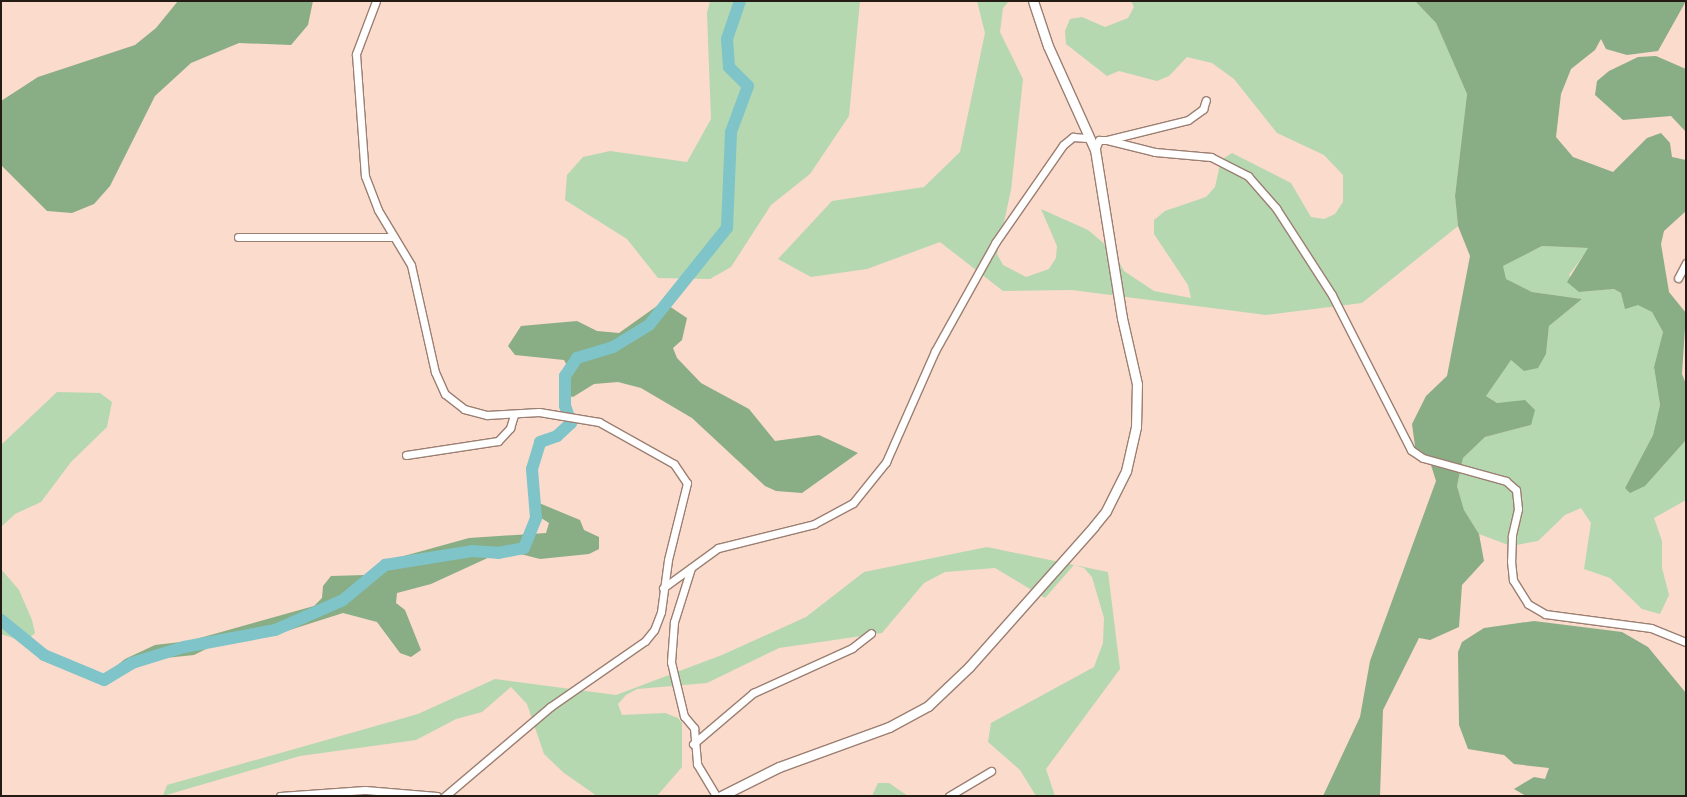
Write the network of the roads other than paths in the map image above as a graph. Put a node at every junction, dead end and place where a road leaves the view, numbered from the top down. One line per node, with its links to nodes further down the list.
1 (376, 1): 8 (street)
2 (1033, 1): 4 (street)
3 (1206, 100): 5 (street)
4 (1087, 138): 6 (street); 13 (street)
5 (1107, 140): 6 (street); 16 (street)
6 (1095, 150): 23 (street)
7 (238, 237): 8 (street)
8 (394, 237): 11 (street)
9 (1686, 263): 10 (street)
10 (1678, 278)
11 (514, 415): 12 (street); 14 (street)
12 (406, 455)
13 (691, 568): 14 (street); 17 (street)
14 (663, 588): 21 (street)
15 (871, 633): 17 (street)
16 (1686, 642)
17 (693, 744): 22 (street)
18 (991, 771): 24 (street)
19 (280, 796): 20 (street)
20 (437, 796)
21 (445, 796)
22 (716, 796)
23 (721, 796)
24 (949, 796)

